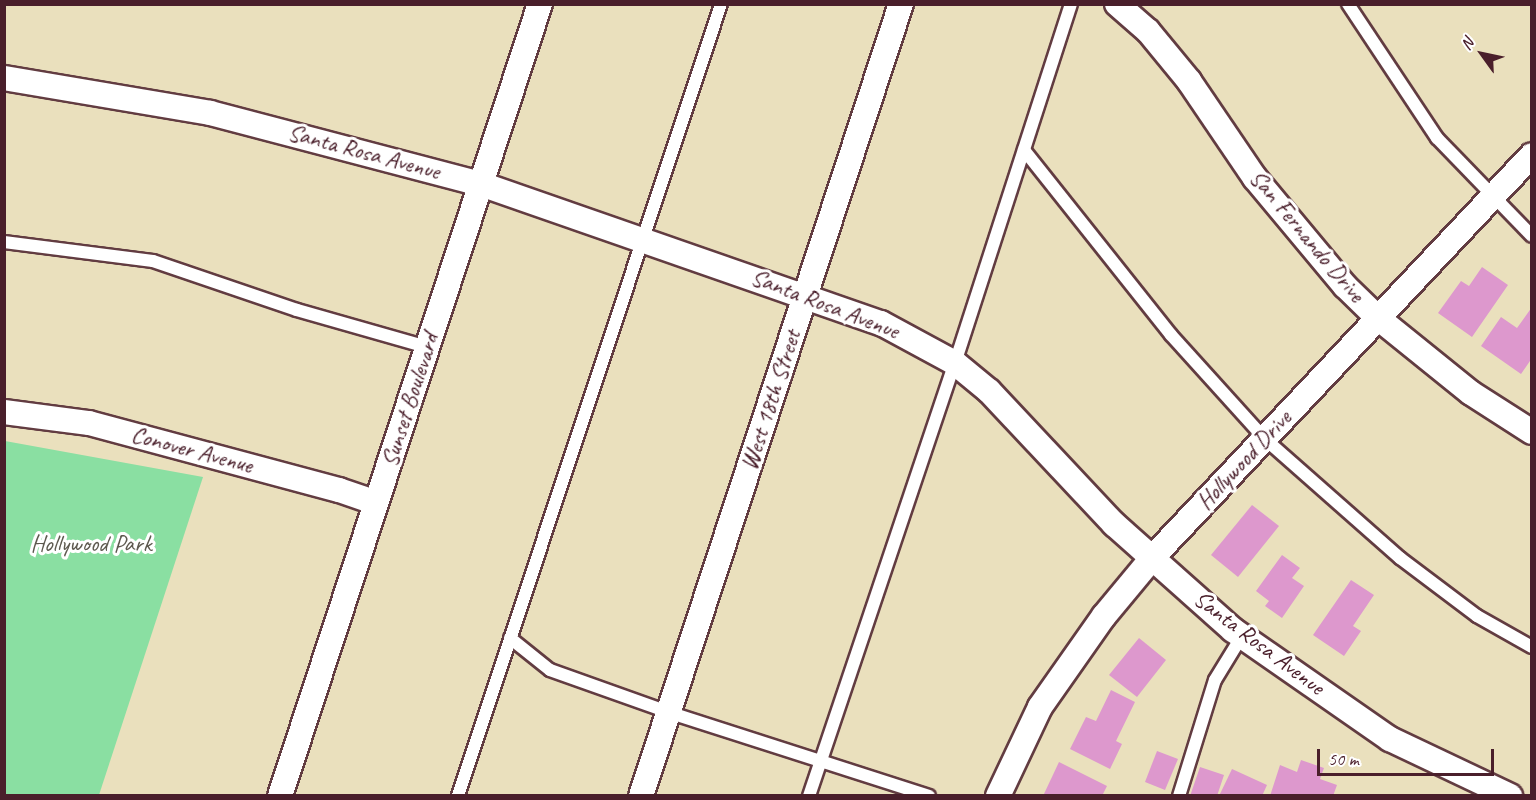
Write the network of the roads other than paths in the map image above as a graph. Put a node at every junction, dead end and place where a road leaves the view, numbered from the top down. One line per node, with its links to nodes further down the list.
1 (540, 4): 10 (street, Sunset Boulevard)
2 (721, 4): 13 (lane)
3 (902, 4): 15 (street, West 18th Street)
4 (1071, 4): 8 (lane)
5 (1117, 4): 16 (street, San Fernando Drive)
6 (1348, 4): 11 (lane)
7 (4, 78): 10 (street, Santa Rosa Avenue)
8 (1024, 150): 18 (lane); 21 (lane)
9 (1532, 155): 11 (street, Hollywood Drive)
10 (481, 184): 13 (street, Santa Rosa Avenue); 17 (street, Sunset Boulevard)
11 (1491, 197): 12 (lane); 16 (street, Hollywood Drive)
12 (1532, 236)
13 (643, 239): 15 (street, Santa Rosa Avenue); 25 (lane)
14 (4, 242): 17 (lane)
15 (806, 294): 18 (street, Santa Rosa Avenue); 27 (street, West 18th Street)
16 (1378, 318): 20 (street, San Fernando Drive); 21 (street, Hollywood Drive)
17 (427, 347): 22 (street, Sunset Boulevard)
18 (955, 363): 23 (street, Santa Rosa Avenue); 28 (lane)
19 (4, 412): 22 (street, Conover Avenue)
20 (1532, 432)
21 (1264, 439): 23 (street, Hollywood Drive); 26 (lane)
22 (376, 503): 29 (street, Sunset Boulevard)
23 (1154, 556): 24 (street, Santa Rosa Avenue); 34 (street, Hollywood Drive)
24 (1242, 636): 35 (lane); 36 (street, Santa Rosa Avenue)
25 (510, 638): 27 (lane); 30 (lane)
26 (1532, 647)
27 (668, 712): 28 (lane); 31 (street, West 18th Street)
28 (819, 760): 32 (lane); 33 (lane)
29 (280, 795)
30 (458, 795)
31 (641, 795)
32 (809, 795)
33 (929, 795)
34 (998, 795)
35 (1179, 795)
36 (1510, 795)

